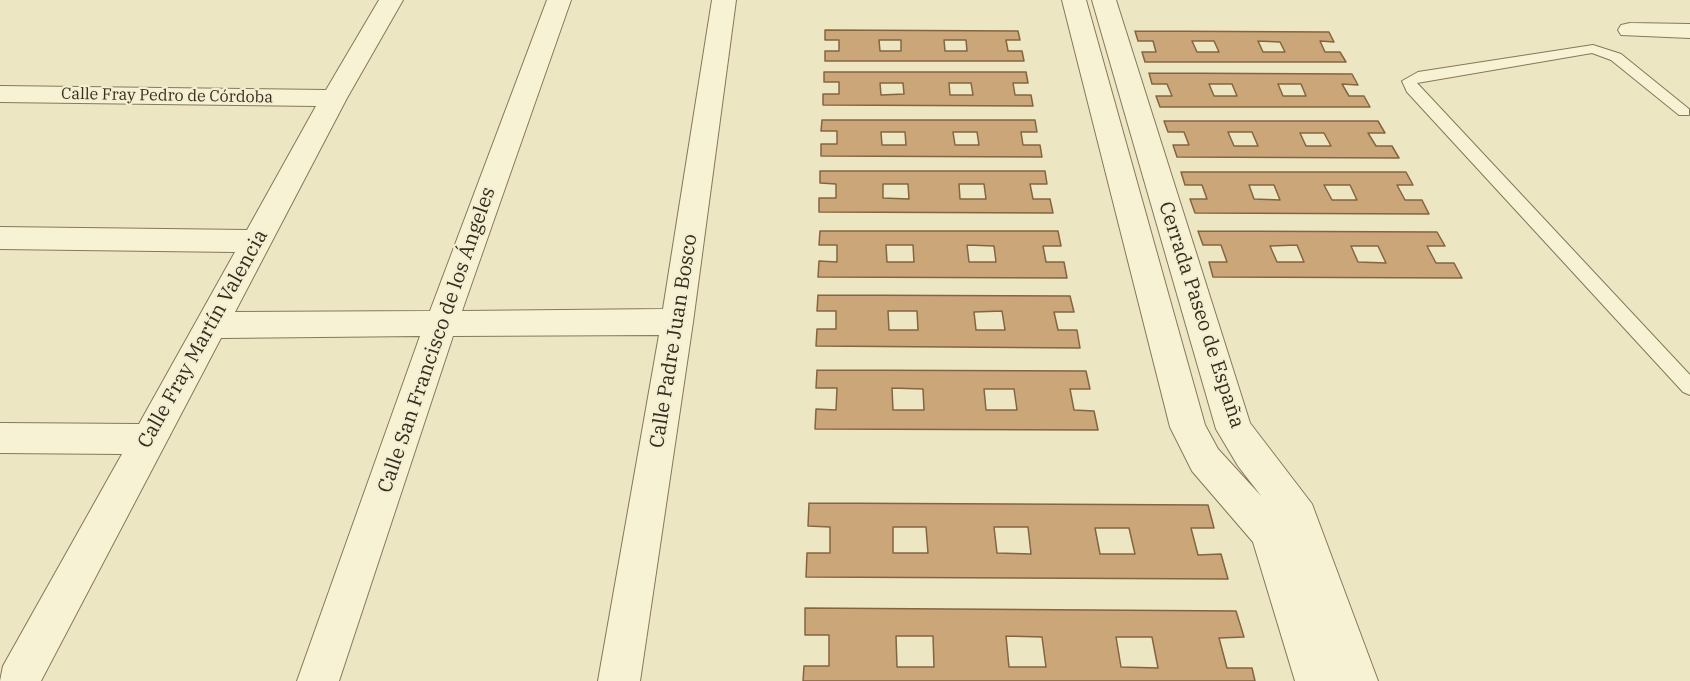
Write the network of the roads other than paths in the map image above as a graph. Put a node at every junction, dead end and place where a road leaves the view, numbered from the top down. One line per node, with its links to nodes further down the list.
1 (391, 0): 8 (street, Calle Fray Martín Valencia)
2 (559, 0): 12 (street, Calle San Francisco de los Ángeles)
3 (724, 0): 13 (street, Calle Padre Juan Bosco)
4 (1091, 8): 18 (street, Cerrada Paseo de España); 19 (street, Cerrada Paseo de España)
5 (1630, 30): 6 (street)
6 (1690, 31)
7 (0, 94): 8 (street, Calle Fray Pedro de Córdoba)
8 (334, 98): 11 (street, Calle Fray Martín Valencia)
9 (1684, 112): 15 (lane)
10 (0, 238): 11 (street)
11 (256, 241): 14 (street, Calle Fray Martín Valencia)
12 (442, 321): 13 (street); 14 (street); 21 (street, Calle San Francisco de los Ángeles)
13 (677, 322): 22 (street, Calle Padre Juan Bosco)
14 (212, 325): 17 (street, Calle Fray Martín Valencia)
15 (1690, 387)
16 (0, 438): 17 (street)
17 (148, 439): 20 (street, Calle Fray Martín Valencia)
18 (1240, 500): 19 (street); 23 (street, Cerrada Paseo de España)
19 (1286, 500): 24 (street, Cerrada Paseo de España)
20 (18, 681)
21 (318, 681)
22 (619, 681)
23 (1316, 681)
24 (1357, 681)

